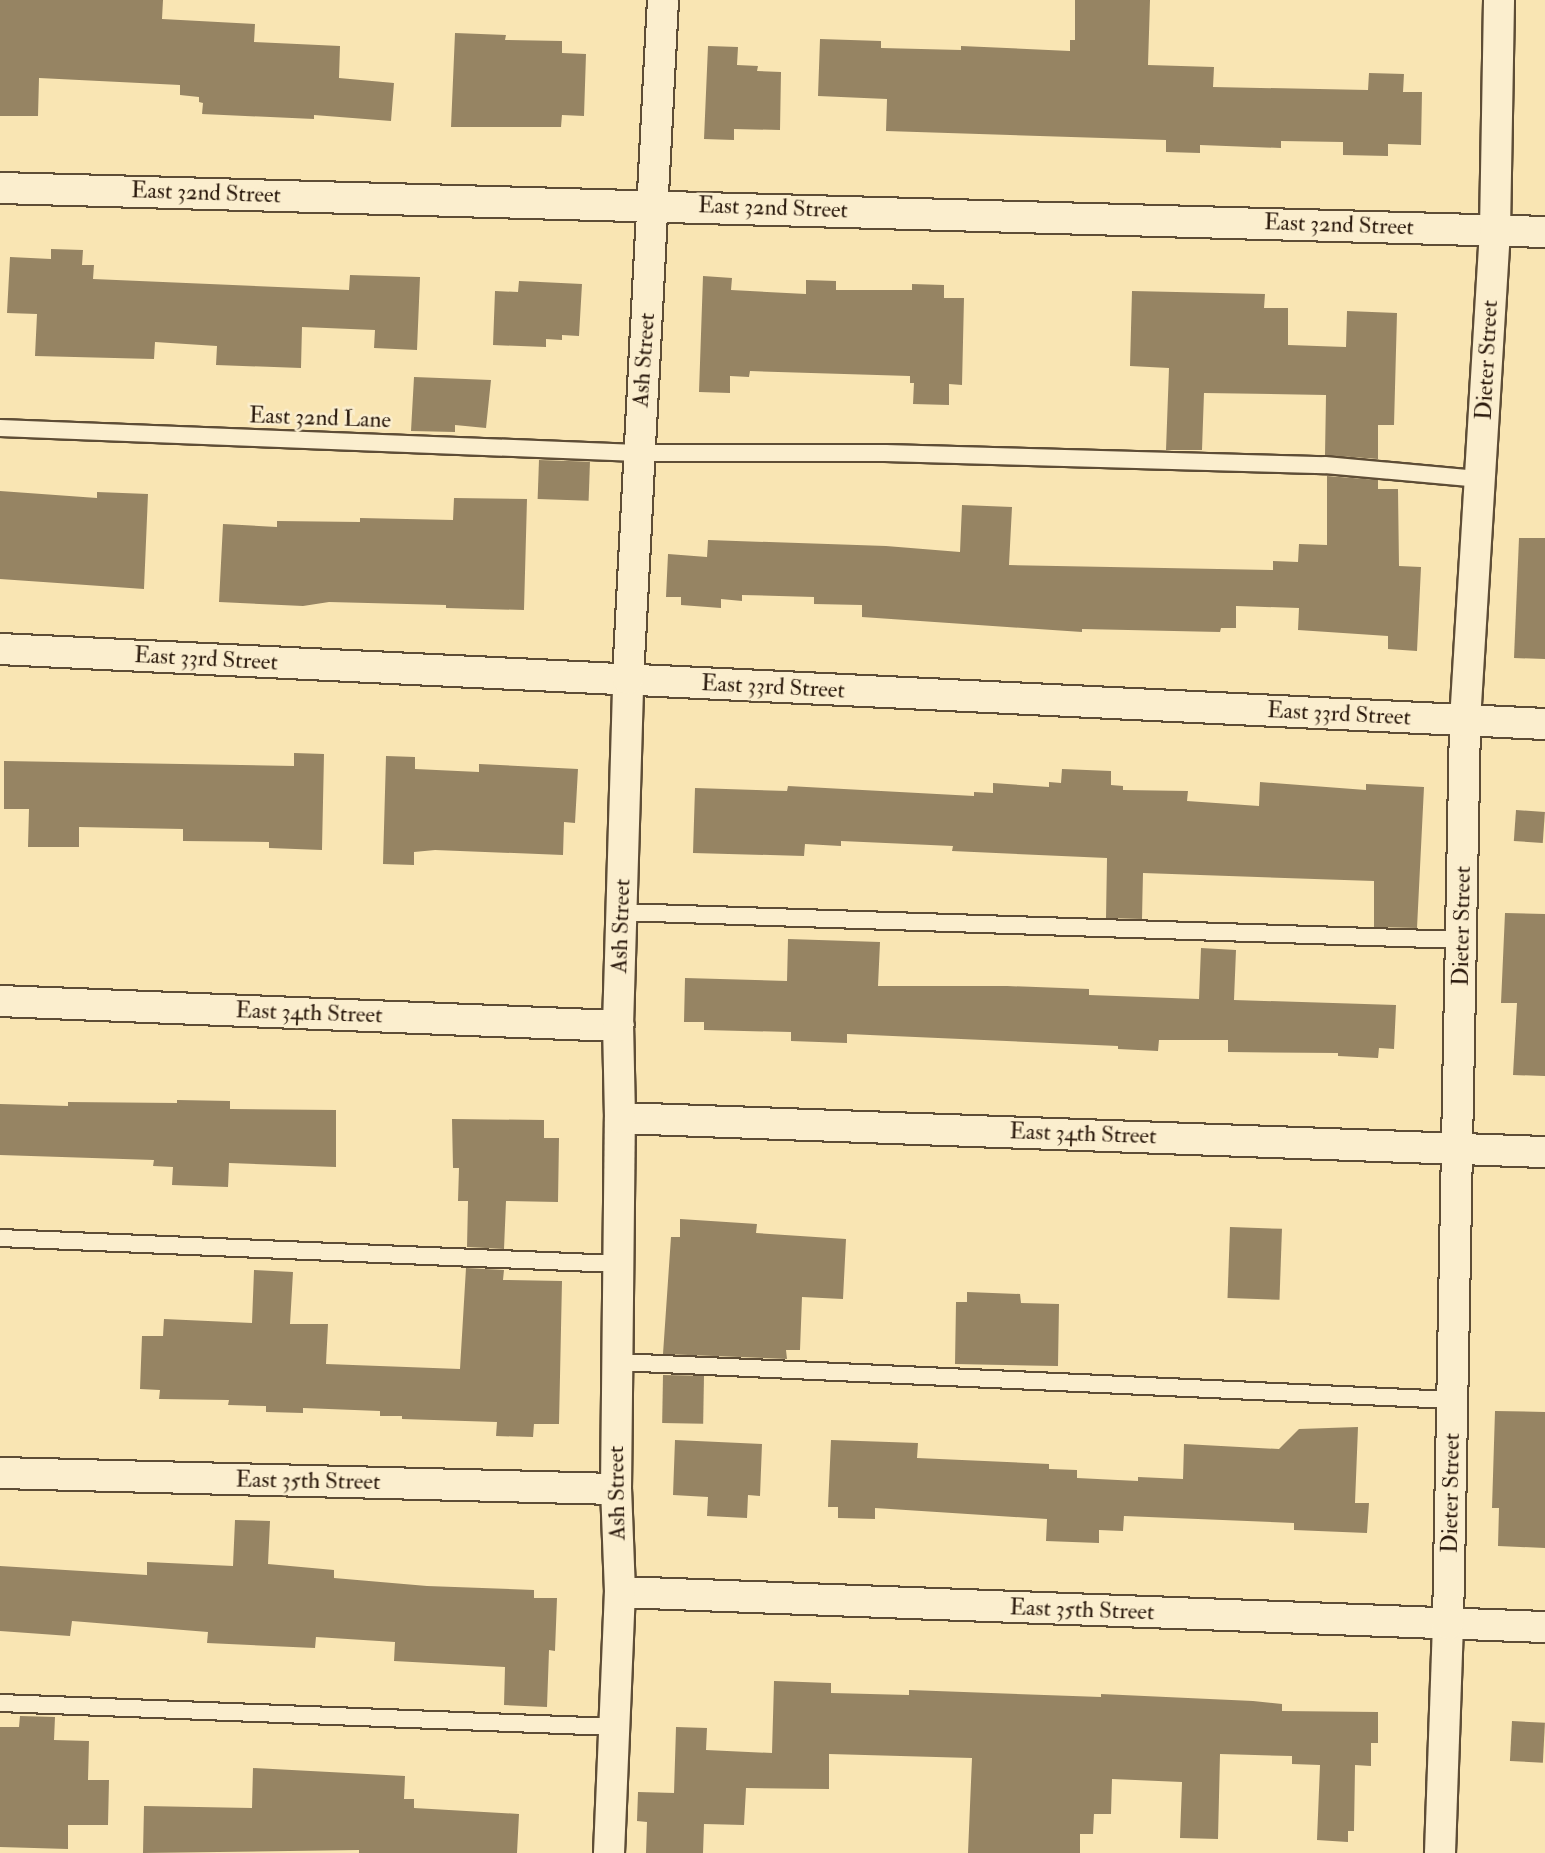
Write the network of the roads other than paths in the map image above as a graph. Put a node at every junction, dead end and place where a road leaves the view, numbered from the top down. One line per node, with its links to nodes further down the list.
1 (663, 0): 4 (street, Ash Street)
2 (1499, 0): 5 (street, Dieter Street)
3 (0, 188): 4 (street, East 32nd Street)
4 (654, 205): 5 (street, East 32nd Street); 8 (street, Ash Street)
5 (1495, 230): 6 (street, East 32nd Street); 9 (street, Dieter Street)
6 (1545, 232)
7 (0, 428): 8 (lane, East 32nd Lane)
8 (638, 453): 9 (lane, East 32nd Lane); 11 (street, Ash Street)
9 (1480, 479): 12 (street, Dieter Street)
10 (0, 649): 11 (street, East 33rd Street)
11 (628, 680): 12 (street, East 33rd Street); 14 (street, Ash Street)
12 (1465, 720): 13 (street, East 33rd Street); 15 (street, Dieter Street)
13 (1545, 724)
14 (621, 912): 15 (lane); 17 (street, Ash Street)
15 (1461, 940): 19 (street, Dieter Street)
16 (0, 1001): 17 (street, East 34th Street)
17 (618, 1026): 18 (street, Ash Street)
18 (620, 1118): 19 (street, East 34th Street); 22 (street, Ash Street)
19 (1458, 1147): 20 (street, East 34th Street); 24 (street, Dieter Street)
20 (1545, 1152)
21 (0, 1238): 22 (lane)
22 (619, 1264): 23 (street, Ash Street)
23 (618, 1362): 24 (lane); 26 (street, Ash Street)
24 (1453, 1400): 28 (street, Dieter Street)
25 (0, 1473): 26 (street, East 35th Street)
26 (616, 1489): 27 (street, Ash Street)
27 (620, 1592): 28 (street, East 35th Street); 31 (street, Ash Street)
28 (1448, 1624): 29 (street, East 35th Street); 33 (street, Dieter Street)
29 (1545, 1627)
30 (0, 1703): 31 (lane)
31 (614, 1727): 32 (street, Ash Street)
32 (609, 1853)
33 (1440, 1853)

